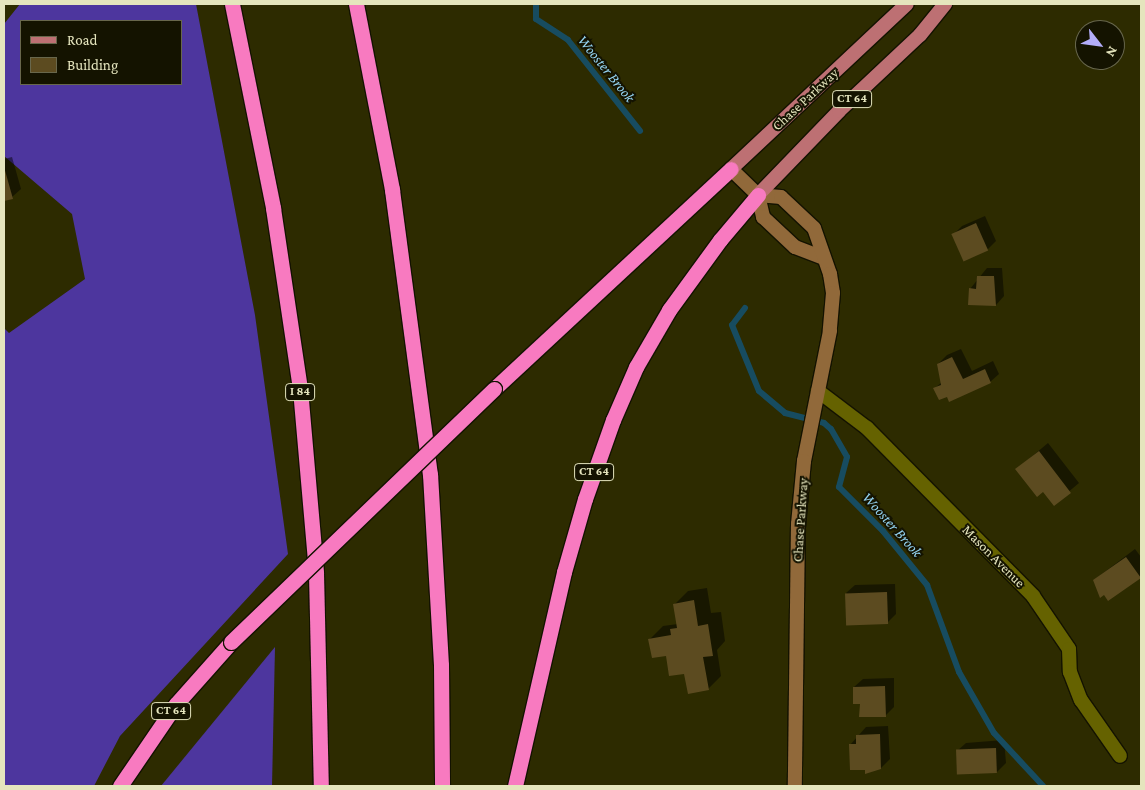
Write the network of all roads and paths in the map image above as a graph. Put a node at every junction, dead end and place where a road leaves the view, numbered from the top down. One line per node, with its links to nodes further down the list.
1 (232, 4): 11 (highway, I 84)
2 (356, 4): 12 (highway)
3 (907, 4): 5 (main road, Chase Parkway / CT 64)
4 (945, 4): 6 (main road, CT 64)
5 (730, 169): 6 (main road); 10 (highway, CT 64, bridge)
6 (758, 195): 7 (main road); 7 (main road, Chase Parkway); 13 (highway, CT 64)
7 (823, 258): 8 (main road, Chase Parkway)
8 (818, 391): 9 (street, Mason Avenue); 14 (main road, Chase Parkway)
9 (1120, 756)
10 (120, 786)
11 (321, 786)
12 (442, 786)
13 (515, 786)
14 (795, 786)

